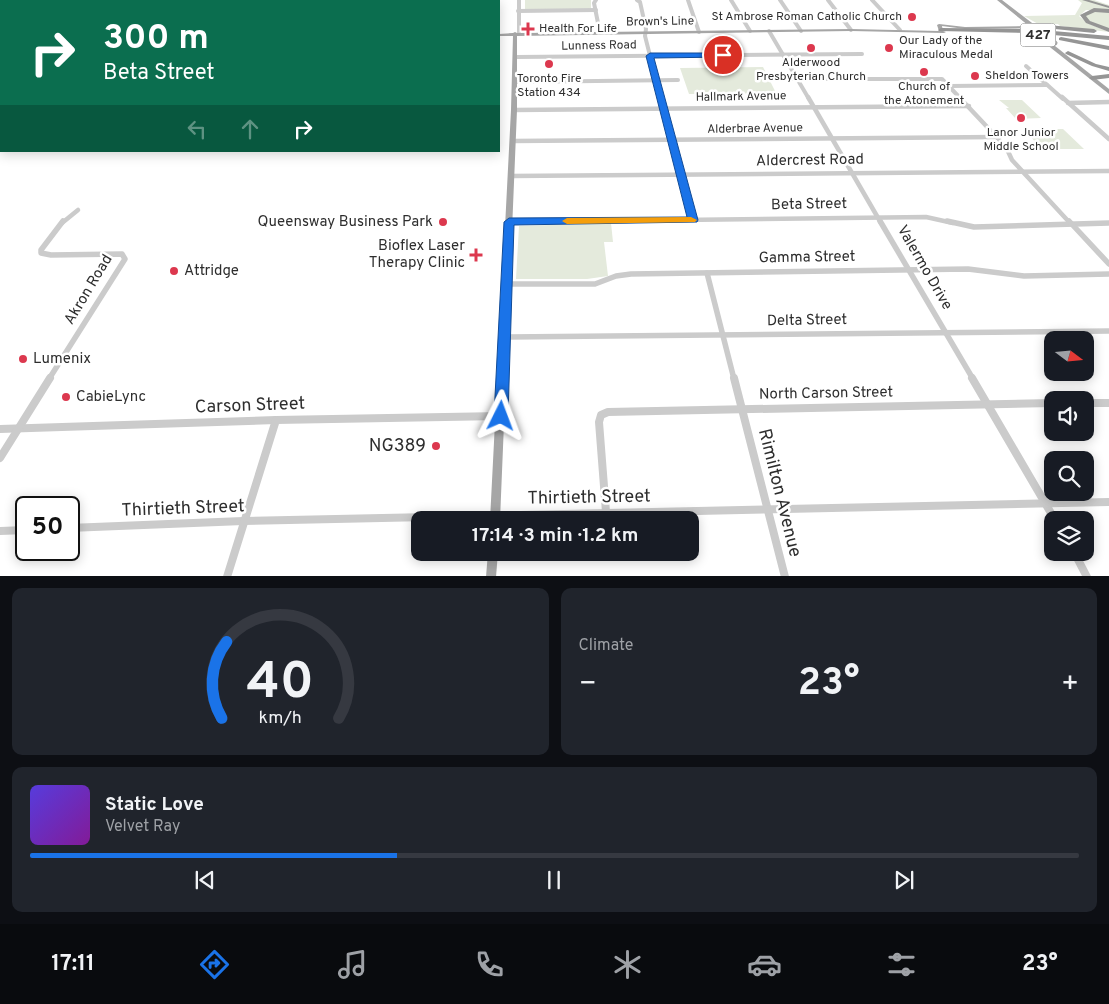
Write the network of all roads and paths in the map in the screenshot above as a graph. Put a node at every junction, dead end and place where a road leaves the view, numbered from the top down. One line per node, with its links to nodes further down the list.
1 (519, 0): 15 (street)
2 (596, 0): 14 (street)
3 (688, 0): 24 (street)
4 (731, 0): 21 (street)
5 (780, 0): 23 (street)
6 (828, 0): 18 (street)
7 (872, 0): 19 (street)
8 (999, 0): 17 (main road)
9 (1084, 0): 11 (highway)
10 (640, 1): 28 (street)
11 (1100, 2): 12 (highway); 13 (highway)
12 (1109, 3)
13 (1109, 7)
14 (596, 10): 15 (street); 27 (street)
15 (518, 11): 30 (street)
16 (1109, 11): 26 (highway)
17 (1033, 28): 20 (main road, Brown's Line); 26 (highway); 31 (main road, bridge); 41 (main road, bridge)
18 (851, 30): 19 (main road, Brown's Line); 23 (main road, Brown's Line)
19 (901, 30): 20 (main road, Brown's Line)
20 (944, 30): 25 (highway); 32 (highway, 427)
21 (750, 31): 22 (main road, Brown's Line); 24 (main road, Brown's Line)
22 (769, 31): 23 (main road, Brown's Line); 35 (street, Valermo Drive)
23 (801, 31)
24 (699, 32): 28 (main road, Brown's Line)
25 (967, 32): 31 (highway); 32 (highway, 427)
26 (1109, 32)
27 (600, 33): 28 (main road, Brown's Line); 30 (main road, Brown's Line)
28 (645, 33): 36 (street)
29 (500, 34): 30 (main road, Brown's Line)
30 (517, 34): 37 (main road)
31 (1058, 41): 32 (highway); 33 (main road)
32 (1109, 42)
33 (1068, 53): 39 (highway); 41 (main road)
34 (862, 54): 35 (street, Lunness Road)
35 (783, 55): 36 (street, Lunness Road); 43 (street, Valermo Drive)
36 (650, 56): 37 (street, Lunness Road); 44 (street)
37 (516, 57): 46 (main road)
38 (1026, 66): 47 (street)
39 (1109, 69)
40 (1109, 77): 41 (highway)
41 (1097, 78): 49 (main road); 50 (main road)
42 (775, 79): 43 (street)
43 (798, 79): 48 (street); 53 (street, Valermo Drive)
44 (656, 80): 45 (street); 46 (street); 55 (street)
45 (678, 80)
46 (515, 82): 56 (main road)
47 (1047, 85): 48 (street); 52 (street)
48 (950, 86): 54 (street)
49 (1109, 86)
50 (1109, 92)
51 (1109, 102): 52 (street)
52 (1068, 103): 60 (street)
53 (814, 106): 54 (street, Hallmark Avenue); 55 (street, Hallmark Avenue); 58 (street, Valermo Drive)
54 (968, 106): 57 (street)
55 (664, 108): 56 (street, Hallmark Avenue); 59 (street)
56 (514, 110): 61 (main road)
57 (996, 137): 58 (street, Alderbrae Avenue); 64 (street)
58 (832, 138): 59 (street, Alderbrae Avenue); 63 (street, Valermo Drive)
59 (672, 140): 61 (street, Alderbrae Avenue); 65 (street)
60 (1109, 140)
61 (513, 141): 66 (main road)
62 (1109, 171): 64 (street, Aldercrest Road)
63 (853, 173): 64 (street, Aldercrest Road); 65 (street, Aldercrest Road); 68 (street, Valermo Drive)
64 (1025, 173): 71 (street)
65 (682, 175): 66 (street, Aldercrest Road); 69 (street)
66 (511, 176): 70 (main road)
67 (78, 210): 90 (street, Akron Road)
68 (879, 217): 69 (street, Beta Street); 71 (street, Beta Street); 74 (street, Valermo Drive)
69 (693, 220): 70 (street, Beta Street)
70 (509, 222): 77 (main road)
71 (1071, 223): 72 (street, Beta Street); 73 (street)
72 (1109, 223)
73 (1109, 264)
74 (909, 269): 75 (street, Gamma Street); 76 (street, Gamma Street); 78 (street, Valermo Drive)
75 (707, 272): 77 (street, Gamma Street); 80 (street, Rimilton Avenue)
76 (1109, 274)
77 (506, 284): 81 (main road)
78 (944, 331): 79 (street, Delta Street); 80 (street, Delta Street); 85 (street, Valermo Drive)
79 (1109, 331)
80 (723, 335): 81 (street, Delta Street); 86 (street, Rimilton Avenue)
81 (505, 337): 87 (main road)
82 (1044, 403): 85 (street, North Carson Street)
83 (1094, 403): 84 (street)
84 (1109, 403)
85 (987, 404): 86 (street, North Carson Street); 92 (street, Valermo Drive)
86 (742, 409): 95 (street, North Carson Street); 97 (street, Rimilton Avenue)
87 (501, 416): 88 (street, Carson Street); 94 (main road)
88 (276, 420): 90 (street, Carson Street); 100 (street)
89 (0, 429): 90 (street, Carson Street)
90 (19, 429): 91 (street, Akron Road)
91 (0, 458)
92 (1044, 502): 93 (street, Thirtieth Street); 97 (street, Thirtieth Street); 98 (street, Valermo Drive)
93 (1109, 502)
94 (495, 511)
95 (606, 511)
96 (699, 511): 97 (street, Thirtieth Street)
97 (768, 511): 108 (street, Rimilton Avenue)
98 (1050, 511)
99 (411, 519): 100 (street, Thirtieth Street)
100 (244, 521): 101 (street, Thirtieth Street); 106 (street)
101 (80, 528)
102 (15, 530): 103 (street)
103 (0, 531)
104 (492, 561): 107 (main road)
105 (1079, 561): 109 (street)
106 (227, 576)
107 (491, 576)
108 (785, 576)
109 (1087, 576)

